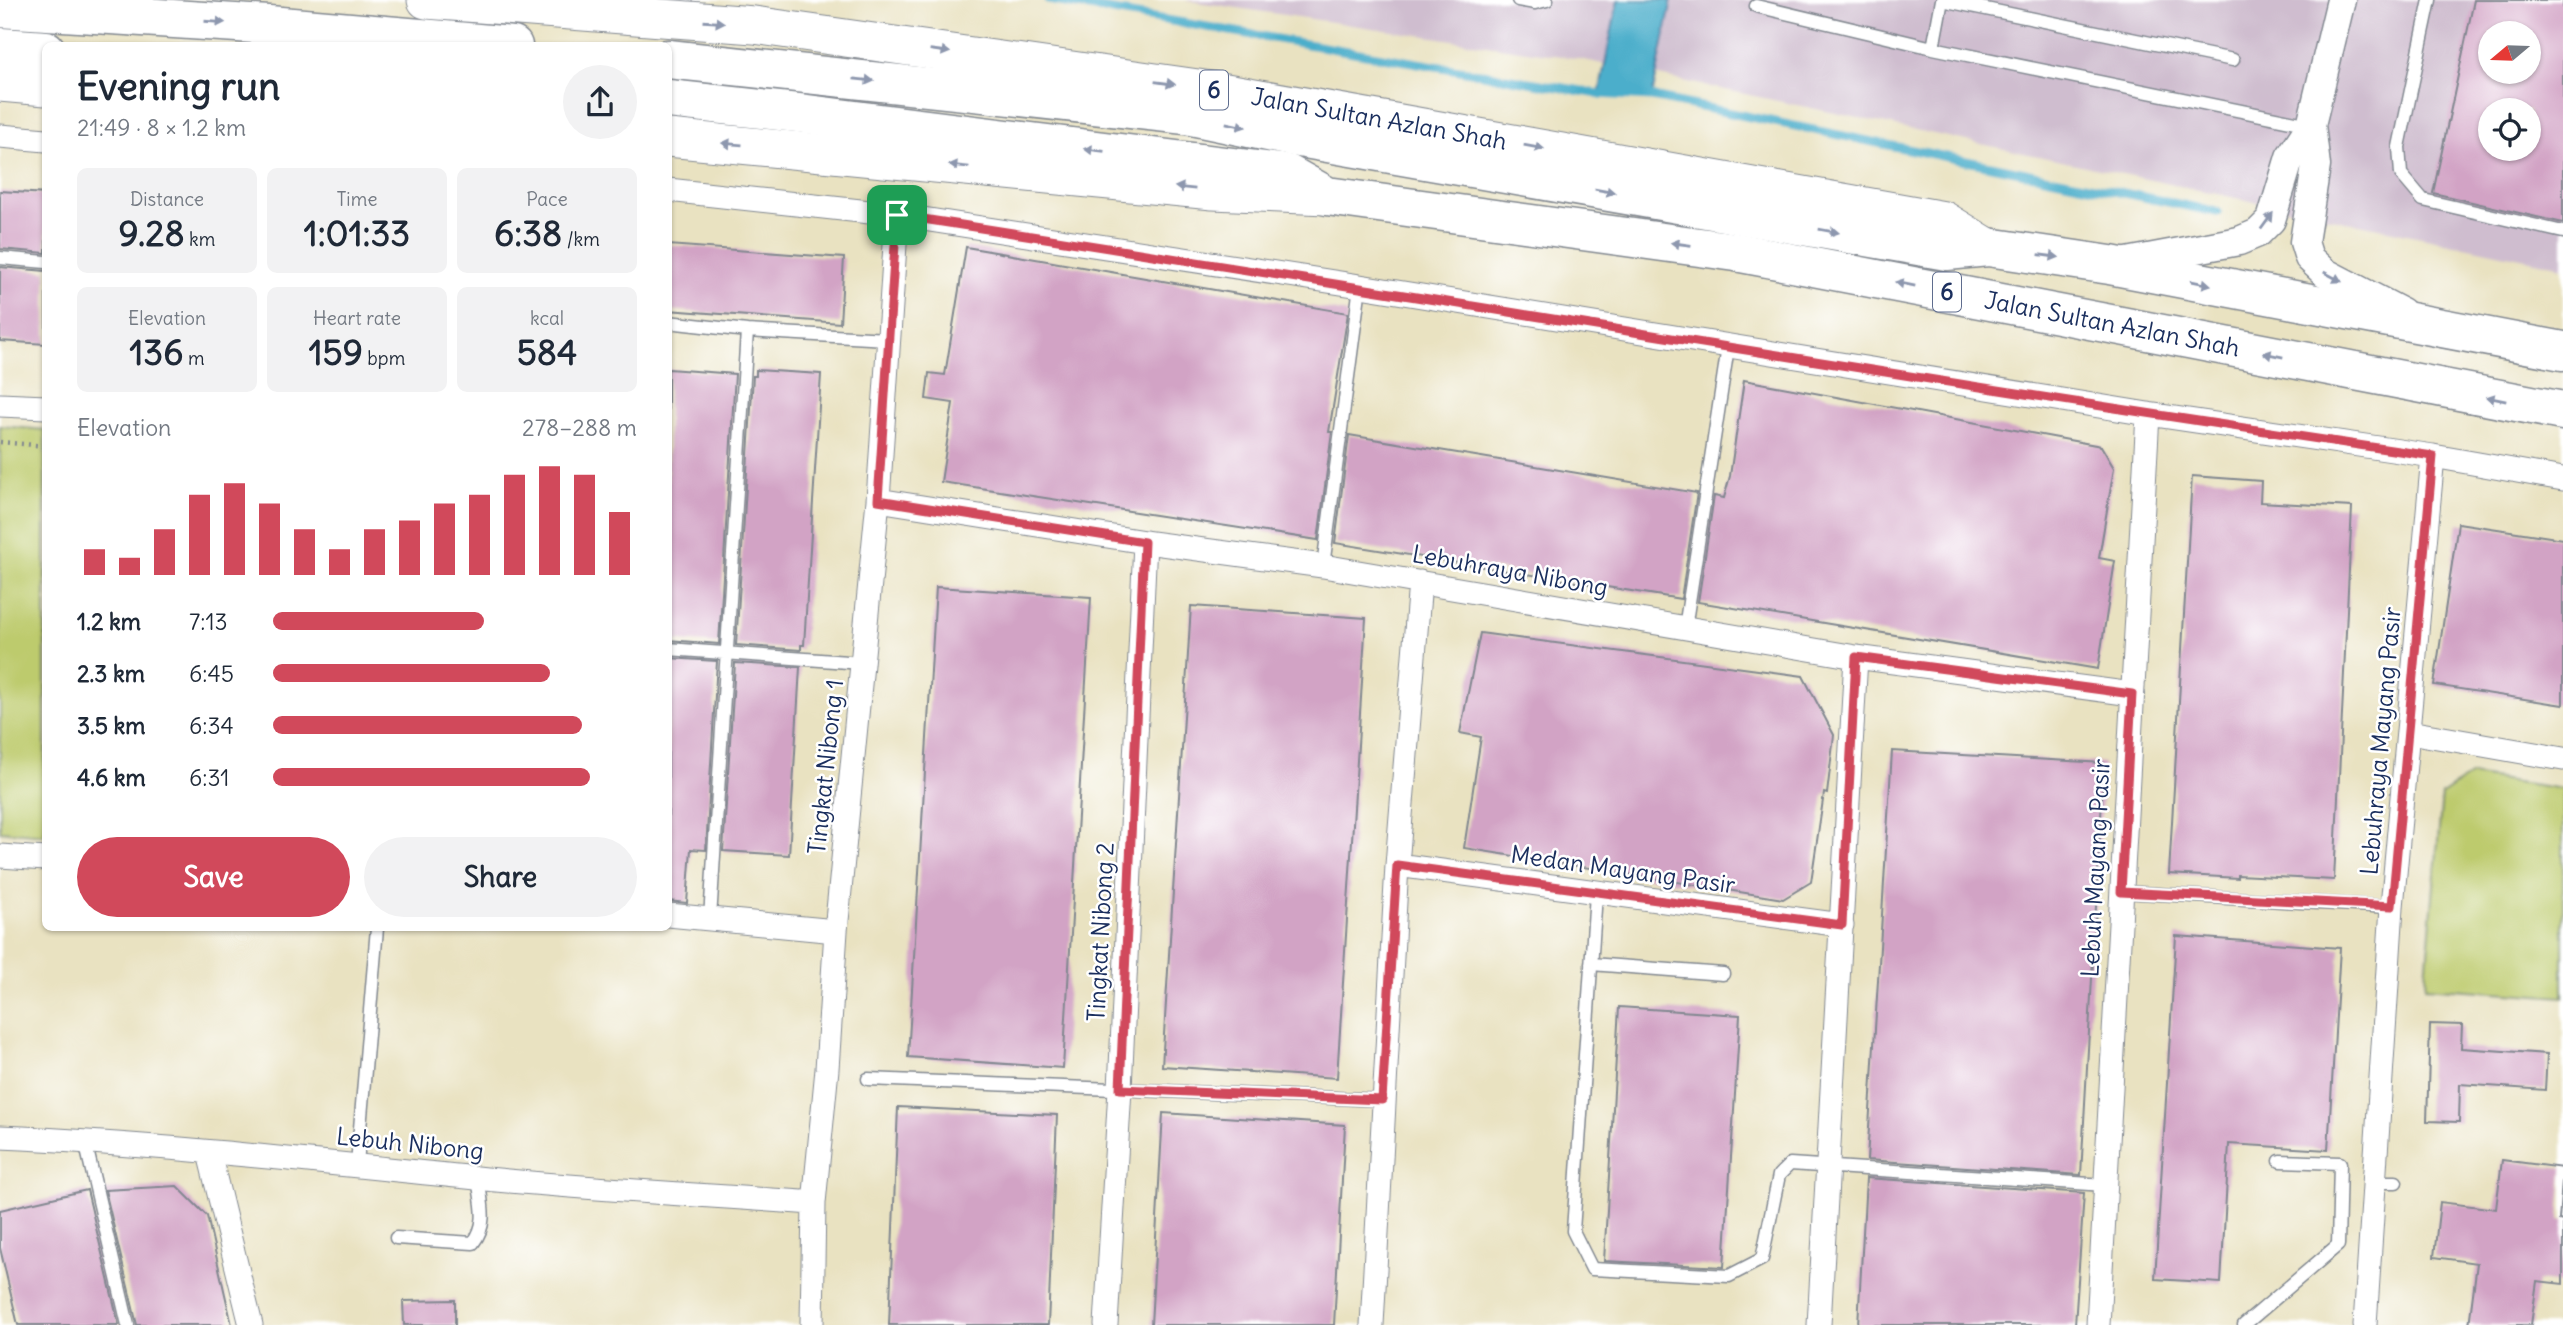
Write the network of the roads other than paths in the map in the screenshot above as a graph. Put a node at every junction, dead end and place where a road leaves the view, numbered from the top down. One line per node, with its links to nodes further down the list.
1 (426, 0): 26 (main road, Jalan Sultan Azlan Shah / 6, one-way to 26)
2 (1518, 0): 3 (lane)
3 (1547, 0)
4 (1942, 0): 11 (lane); 14 (lane)
5 (2341, 0): 18 (street)
6 (2430, 0): 25 (lane)
7 (1756, 6): 11 (lane)
8 (0, 8): 9 (highway, one-way to 9)
9 (467, 42)
10 (0, 47): 12 (highway)
11 (1933, 48): 18 (lane)
12 (42, 50)
13 (672, 59): 26 (highway, Jalan Sultan Azlan Shah / 6, one-way to 26)
14 (2233, 60)
15 (0, 83): 16 (main road)
16 (42, 87)
17 (672, 99): 23 (highway, Jalan Sultan Azlan Shah / 6, one-way to 17)
18 (2311, 125): 29 (street, one-way to 18); 32 (street, one-way to 32)
19 (0, 136): 21 (street)
20 (672, 138): 23 (main road, Jalan Sultan Azlan Shah / 6, one-way to 20)
21 (42, 140)
22 (672, 190): 24 (street)
23 (1327, 196): 39 (highway, Jalan Sultan Azlan Shah / 6, one-way to 23)
24 (897, 215): 30 (street); 34 (street, Tingkat Nibong 1)
25 (2563, 232)
26 (1988, 247): 29 (highway, Jalan Sultan Azlan Shah / 6, one-way to 29)
27 (0, 258): 28 (lane)
28 (42, 262)
29 (2110, 265): 32 (highway, Jalan Sultan Azlan Shah / 6, one-way to 32)
30 (1360, 286): 35 (street); 45 (lane)
31 (672, 322): 33 (lane)
32 (2427, 326): 36 (highway, Jalan Sultan Azlan Shah / 6)
33 (747, 331): 34 (lane); 49 (lane)
34 (887, 338): 43 (street, Tingkat Nibong 1)
35 (1728, 347): 40 (street); 47 (lane)
36 (2563, 351)
37 (0, 405): 38 (street)
38 (42, 407)
39 (2563, 411)
40 (2148, 414): 41 (street); 52 (street, Lebuh Mayang Pasir)
41 (2433, 456): 42 (street); 53 (street, Lebuhraya Mayang Pasir)
42 (2563, 479)
43 (878, 500): 44 (street, Lebuhraya Nibong); 51 (street, Tingkat Nibong 1)
44 (1144, 542): 45 (street, Lebuhraya Nibong); 69 (street, Tingkat Nibong 2)
45 (1323, 566): 46 (street, Lebuhraya Nibong)
46 (1420, 582): 47 (street, Lebuhraya Nibong); 57 (street)
47 (1685, 628): 50 (street, Lebuhraya Nibong)
48 (672, 649): 49 (lane)
49 (727, 653): 51 (lane); 62 (lane)
50 (1856, 657): 52 (street, Lebuhraya Nibong); 63 (street)
51 (862, 663): 65 (street, Tingkat Nibong 1)
52 (2132, 694): 58 (street, Lebuh Mayang Pasir)
53 (2409, 732): 54 (street); 60 (street, Lebuhraya Mayang Pasir)
54 (2563, 759)
55 (0, 856): 56 (street)
56 (42, 859)
57 (1397, 865): 59 (street, Medan Mayang Pasir); 70 (street)
58 (2121, 892): 60 (lane); 78 (street, Lebuh Mayang Pasir)
59 (1596, 894): 63 (street, Medan Mayang Pasir); 66 (lane)
60 (2392, 906): 89 (street, Lebuhraya Mayang Pasir)
61 (672, 915): 62 (street)
62 (710, 919): 65 (street)
63 (1842, 925): 76 (street)
64 (377, 931): 75 (lane)
65 (836, 931): 79 (street, Tingkat Nibong 1)
66 (1591, 964): 67 (lane); 76 (lane)
67 (1723, 974)
68 (868, 1079): 69 (lane)
69 (1120, 1089): 70 (lane); 84 (street, Tingkat Nibong 2)
70 (1382, 1100): 85 (street)
71 (0, 1137): 72 (street, Lebuh Nibong)
72 (85, 1141): 73 (street, Lebuh Nibong); 81 (lane)
73 (209, 1153): 75 (street, Lebuh Nibong); 82 (street)
74 (2280, 1161): 88 (lane)
75 (357, 1164): 77 (street, Lebuh Nibong)
76 (1829, 1165): 78 (lane); 86 (street)
77 (478, 1178): 79 (street, Lebuh Nibong); 80 (lane)
78 (2105, 1185): 87 (street, Lebuh Mayang Pasir)
79 (814, 1203): 83 (street, Tingkat Nibong 1)
80 (396, 1238)
81 (128, 1325)
82 (251, 1325)
83 (812, 1325)
84 (1106, 1325)
85 (1371, 1325)
86 (1819, 1325)
87 (2098, 1325)
88 (2244, 1325)
89 (2365, 1325)

